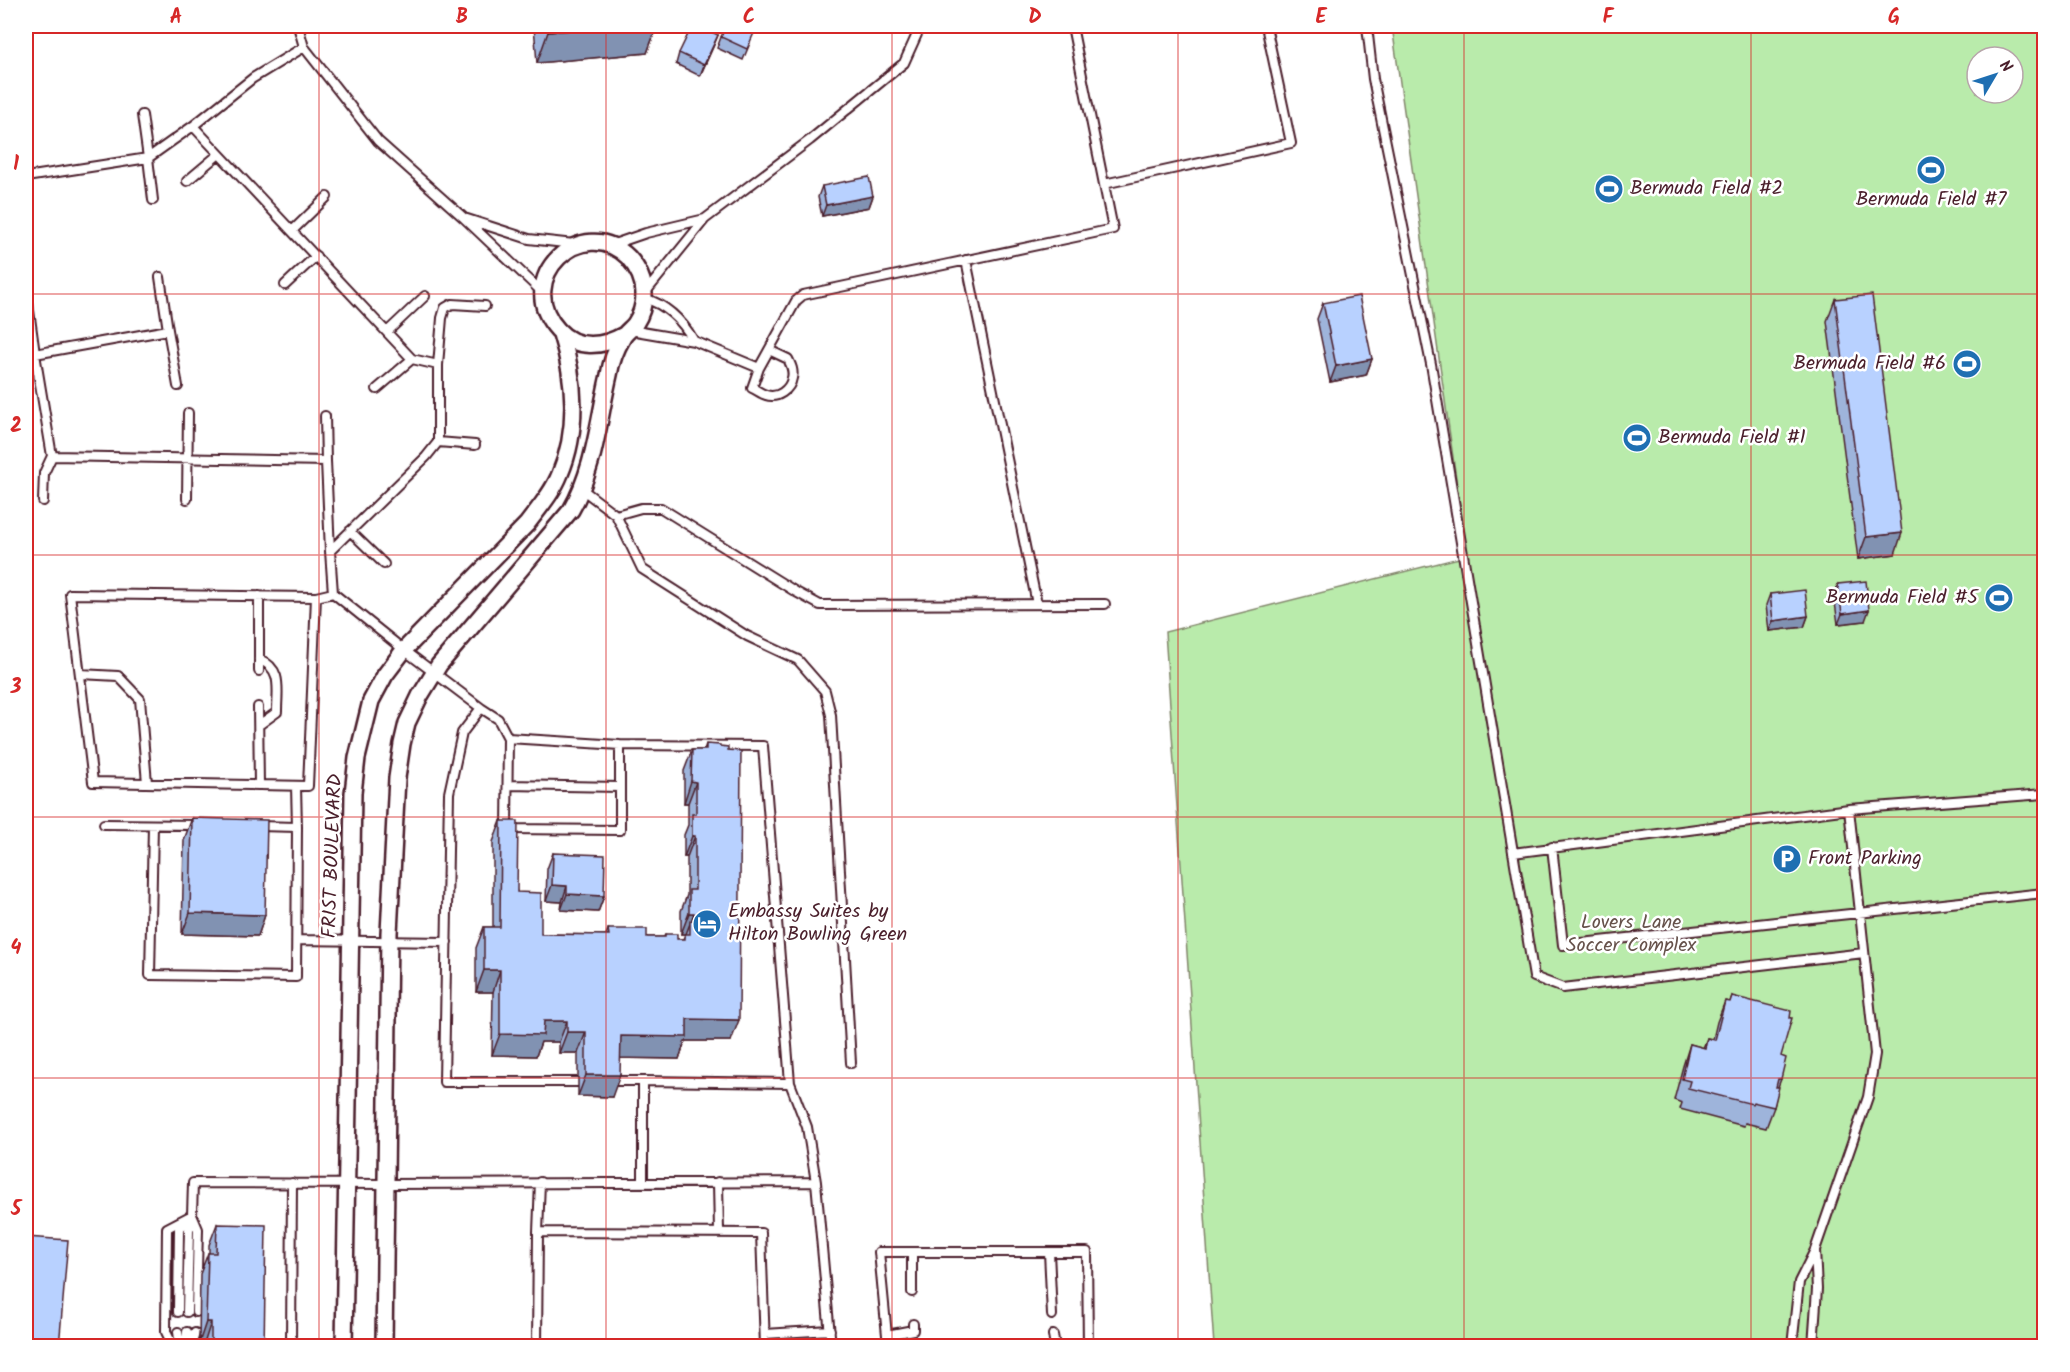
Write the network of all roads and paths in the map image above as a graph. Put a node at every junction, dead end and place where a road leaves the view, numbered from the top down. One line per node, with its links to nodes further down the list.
1 (298, 26): 6 (lane)
2 (917, 26): 17 (lane)
3 (1072, 26): 13 (lane)
4 (1266, 26): 13 (lane)
5 (1367, 26): 84 (lane)
6 (304, 47): 8 (lane); 16 (lane)
7 (142, 115): 10 (lane)
8 (193, 126): 9 (lane); 10 (lane)
9 (219, 154): 12 (lane); 18 (lane)
10 (148, 158): 11 (lane); 15 (lane)
11 (26, 177)
12 (187, 181)
13 (1104, 184): 22 (lane)
14 (327, 197): 18 (lane)
15 (153, 200)
16 (464, 218): 19 (lane); 26 (lane)
17 (705, 219): 20 (lane); 27 (lane)
18 (292, 231): 21 (lane)
19 (578, 245): 20 (street); 26 (street)
20 (609, 246): 27 (street)
21 (316, 256): 24 (lane); 31 (lane)
22 (966, 260): 35 (lane); 59 (lane)
23 (160, 277): 30 (lane)
24 (285, 285)
25 (26, 288): 36 (lane)
26 (542, 292): 33 (street, FRIST BOULEVARD)
27 (644, 296): 32 (street); 34 (lane)
28 (425, 297): 31 (lane)
29 (485, 306): 38 (lane)
30 (168, 330): 36 (lane); 40 (lane)
31 (387, 332): 37 (lane)
32 (626, 332): 33 (street); 34 (lane); 49 (street)
33 (561, 334): 61 (street, FRIST BOULEVARD)
34 (694, 341): 39 (lane)
35 (769, 350): 39 (lane); 39 (lane)
36 (35, 354): 46 (lane)
37 (412, 359): 38 (lane); 41 (lane)
38 (438, 365): 44 (lane)
39 (759, 368)
40 (178, 386)
41 (378, 389)
42 (188, 413): 47 (lane)
43 (325, 416): 48 (lane)
44 (438, 442): 45 (lane); 53 (lane)
45 (475, 446)
46 (52, 456): 47 (lane); 51 (lane)
47 (187, 458): 48 (lane); 50 (lane)
48 (326, 461): 54 (lane)
49 (583, 490): 52 (lane); 64 (street)
50 (187, 500)
51 (43, 501)
52 (616, 514): 59 (lane); 92 (lane)
53 (350, 531): 54 (lane); 55 (lane)
54 (330, 551): 56 (lane)
55 (384, 564)
56 (333, 592): 58 (lane); 61 (lane)
57 (259, 596): 58 (lane); 62 (lane); 65 (lane)
58 (316, 597): 74 (lane)
59 (1037, 604): 60 (lane)
60 (1105, 604)
61 (405, 650): 64 (lane); 88 (street, FRIST BOULEVARD)
62 (259, 659): 63 (lane); 68 (lane)
63 (259, 671)
64 (435, 671): 67 (lane); 89 (street)
65 (80, 674): 71 (lane); 71 (lane)
66 (258, 708): 68 (lane)
67 (481, 708): 69 (lane); 90 (lane)
68 (259, 725): 72 (lane)
69 (508, 738): 70 (lane); 73 (lane)
70 (620, 745): 75 (lane); 96 (lane)
71 (147, 783): 72 (lane)
72 (259, 785): 74 (lane)
73 (507, 785): 75 (lane); 75 (lane)
74 (296, 786): 82 (lane)
75 (620, 787)
76 (2044, 794): 77 (lane)
77 (1849, 808): 83 (lane); 86 (lane)
78 (104, 824): 79 (lane)
79 (153, 825): 80 (lane); 87 (lane)
80 (208, 825)
81 (253, 826): 82 (lane)
82 (297, 827): 87 (lane)
83 (1552, 847): 84 (lane); 86 (lane)
84 (1514, 852): 91 (lane)
85 (2044, 893): 86 (lane)
86 (1860, 914): 91 (lane)
87 (297, 940): 88 (lane)
88 (351, 941): 89 (lane); 102 (street, FRIST BOULEVARD)
89 (389, 942): 90 (lane); 103 (street)
90 (447, 942): 95 (lane)
91 (1864, 953): 107 (lane)
92 (851, 1063)
93 (613, 1081): 94 (lane)
94 (643, 1081): 96 (lane); 100 (lane)
95 (578, 1082)
96 (790, 1083): 99 (lane)
97 (540, 1182): 100 (lane); 103 (lane); 105 (lane)
98 (718, 1182): 99 (lane); 100 (lane); 106 (lane)
99 (816, 1182): 113 (lane)
100 (644, 1183)
101 (292, 1184): 102 (lane); 104 (lane); 122 (lane)
102 (347, 1184): 103 (lane); 123 (street, FRIST BOULEVARD)
103 (386, 1184): 124 (street)
104 (192, 1215): 104 (lane); 118 (lane)
105 (538, 1232): 106 (lane); 125 (lane)
106 (719, 1232): 115 (lane)
107 (1815, 1250): 131 (lane); 132 (lane)
108 (912, 1252): 109 (lane); 110 (lane); 116 (lane)
109 (1049, 1252): 111 (lane); 130 (lane)
110 (912, 1292)
111 (1052, 1315)
112 (913, 1324): 116 (lane)
113 (830, 1330): 115 (lane); 127 (lane)
114 (187, 1333): 119 (lane); 120 (lane); 121 (lane)
115 (765, 1334): 126 (lane)
116 (887, 1335): 128 (lane)
117 (1053, 1335): 129 (lane)
118 (173, 1347)
119 (180, 1347)
120 (186, 1347)
121 (191, 1347)
122 (291, 1347)
123 (344, 1347)
124 (384, 1347)
125 (537, 1347)
126 (765, 1347)
127 (831, 1347)
128 (888, 1347)
129 (1055, 1347)
130 (1088, 1347)
131 (1792, 1347)
132 (1813, 1347)

